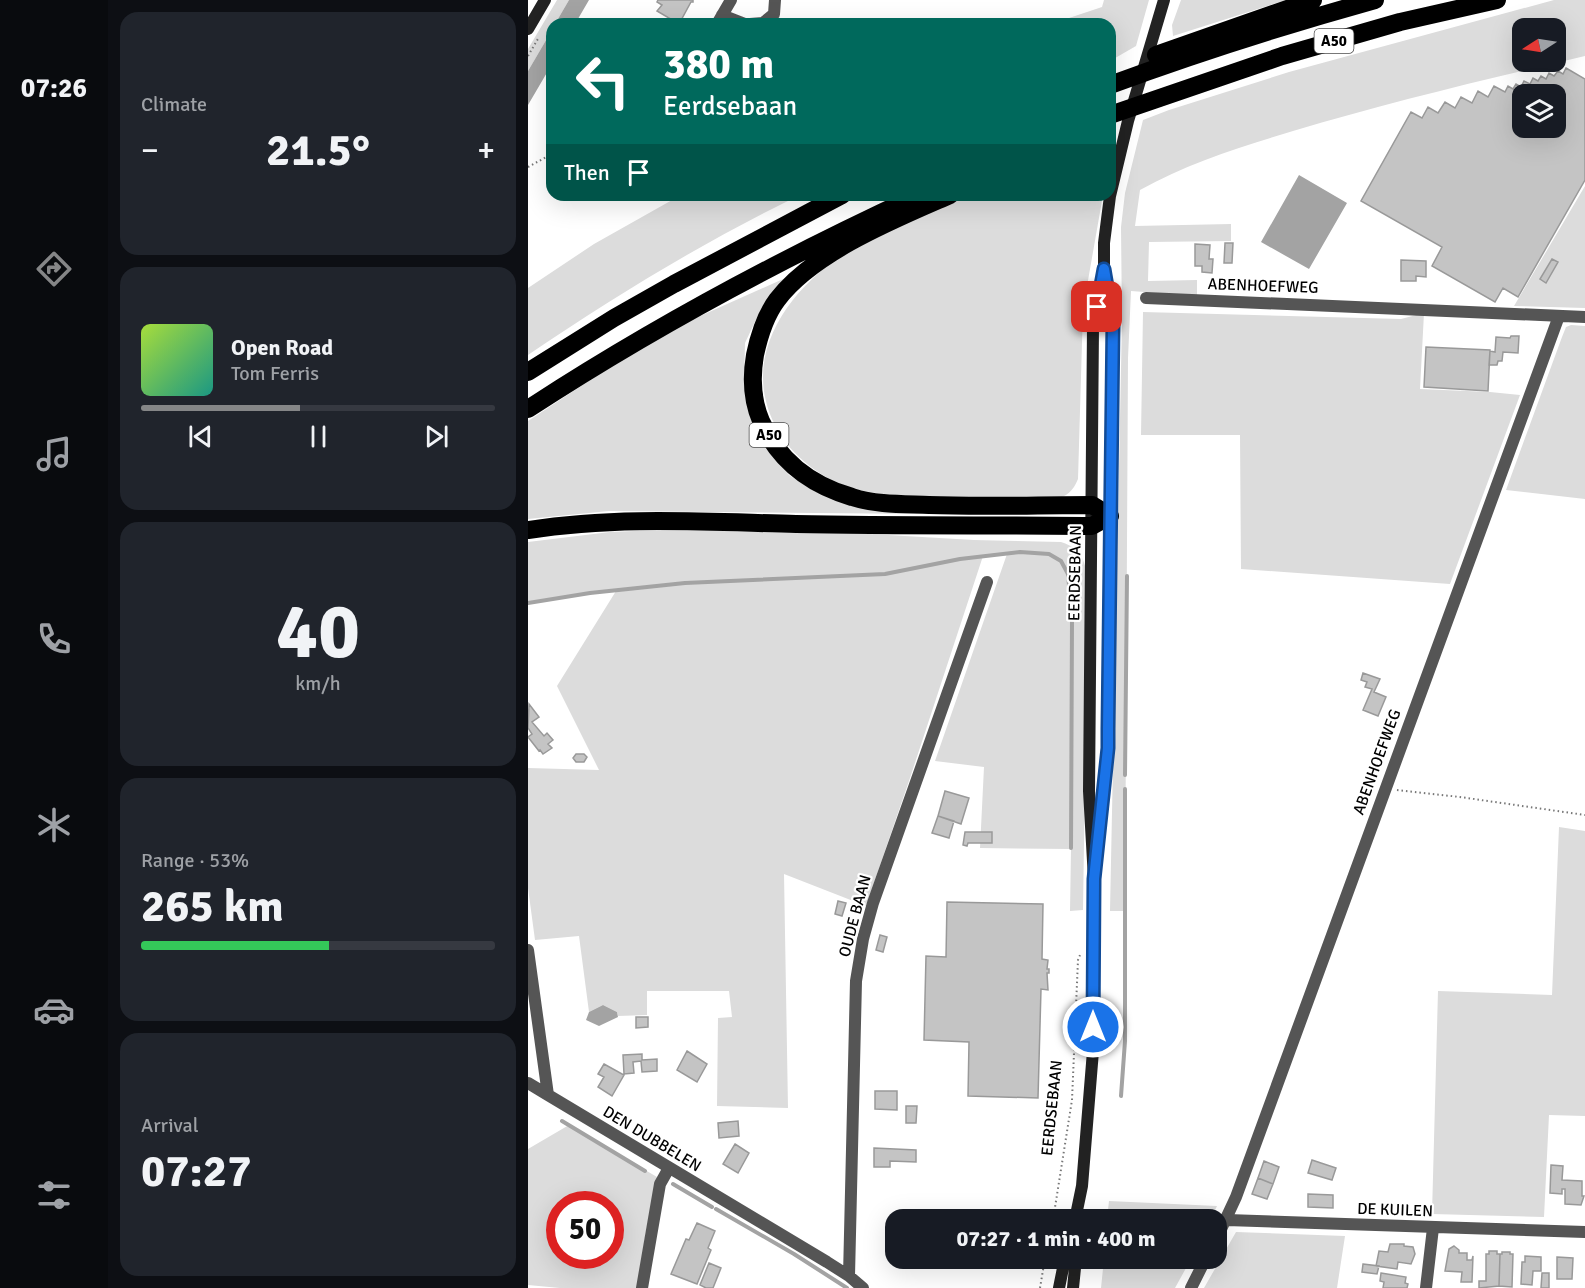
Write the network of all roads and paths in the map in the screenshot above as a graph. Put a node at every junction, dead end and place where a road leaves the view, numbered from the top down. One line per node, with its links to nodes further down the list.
1 (545, 0): 10 (main road)
2 (731, 0): 8 (street)
3 (775, 0): 9 (street)
4 (1164, 0): 17 (main road, EERDSEBAAN)
5 (1313, 0): 11 (highway, A50)
6 (1375, 0): 11 (highway, A50)
7 (1497, 0): 14 (highway, A50)
8 (721, 18)
9 (769, 18)
10 (528, 29)
11 (1186, 50): 12 (highway, A50); 13 (highway, A50)
12 (1116, 71)
13 (1116, 82)
14 (1116, 113)
15 (546, 157): 16 (path)
16 (528, 167)
17 (1116, 171)
18 (831, 201): 26 (highway)
19 (905, 201): 27 (highway)
20 (936, 201): 28 (highway, A50)
21 (1109, 201): 22 (main road, EERDSEBAAN)
22 (1104, 269): 28 (main road, EERDSEBAAN); 29 (main road, EERDSEBAAN)
23 (1146, 298): 24 (street, ABENHOEFWEG)
24 (1559, 316): 25 (street, ABENHOEFWEG); 43 (street, ABENHOEFWEG)
25 (1585, 317)
26 (528, 372)
27 (528, 410)
28 (1092, 505): 29 (highway); 30 (main road, EERDSEBAAN)
29 (1110, 516): 30 (highway); 35 (main road, EERDSEBAAN)
30 (1092, 526): 31 (highway); 35 (main road, EERDSEBAAN)
31 (528, 530)
32 (987, 582): 50 (street, OUDE BAAN)
33 (1409, 792): 34 (path)
34 (1585, 814)
35 (1094, 879): 36 (main road, EERDSEBAAN)
36 (1093, 932): 41 (path, EERDSEBAAN); 42 (main road, EERDSEBAAN)
37 (528, 950): 39 (street)
38 (528, 1083): 39 (street, DEN DUBBELEN)
39 (548, 1095): 40 (street, DEN DUBBELEN)
40 (669, 1168): 50 (street, DEN DUBBELEN); 51 (street)
41 (1055, 1209)
42 (1077, 1209)
43 (1227, 1220): 44 (street, DE KUILEN)
44 (1434, 1228): 45 (street, DE KUILEN); 57 (street)
45 (1585, 1232)
46 (1043, 1269): 53 (path)
47 (1063, 1269): 54 (main road)
48 (1075, 1269): 55 (main road)
49 (1200, 1269): 56 (street)
50 (849, 1276): 52 (street, DEN DUBBELEN)
51 (642, 1288)
52 (863, 1288)
53 (1040, 1288)
54 (1059, 1288)
55 (1073, 1288)
56 (1191, 1288)
57 (1426, 1288)

